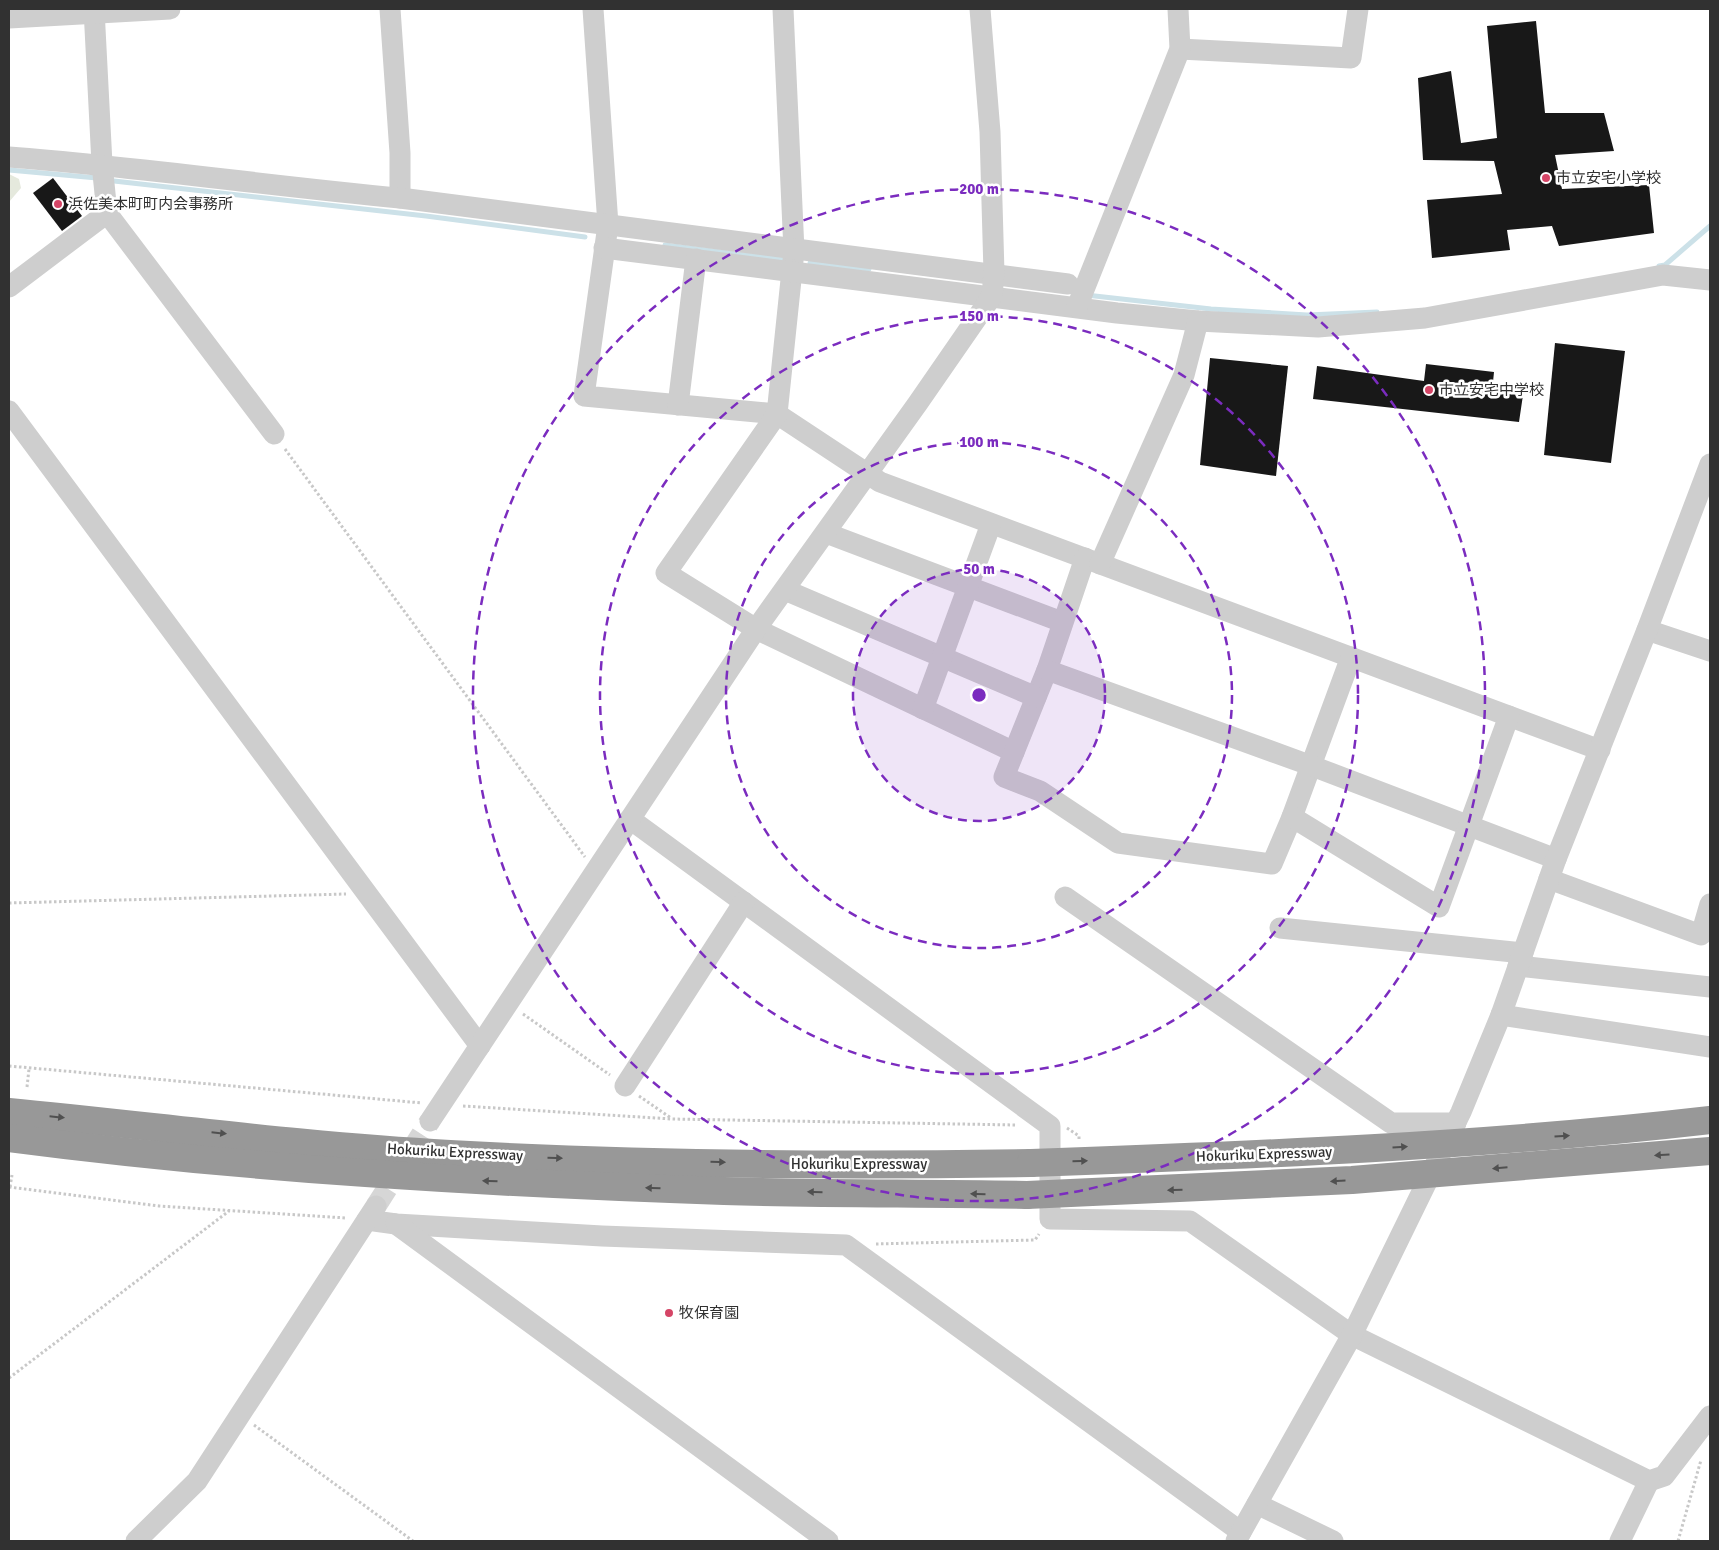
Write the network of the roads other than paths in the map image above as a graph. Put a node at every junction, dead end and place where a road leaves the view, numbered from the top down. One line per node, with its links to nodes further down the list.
1 (170, 9): 8 (street)
2 (390, 9): 13 (street)
3 (593, 9): 15 (street)
4 (784, 9): 18 (street)
5 (980, 9): 19 (street)
6 (1178, 9): 10 (street)
7 (1358, 9): 10 (street)
8 (94, 11): 9 (street); 12 (street)
9 (9, 18)
10 (1180, 49): 22 (street)
11 (9, 157): 12 (street)
12 (102, 164): 13 (street); 14 (street)
13 (400, 198): 15 (street)
14 (107, 213): 21 (street); 29 (street)
15 (608, 225): 16 (street); 18 (street)
16 (604, 248): 17 (street); 26 (street)
17 (696, 259): 18 (street); 26 (street)
18 (794, 261): 19 (street); 23 (street); 27 (street)
19 (994, 273): 22 (street); 23 (street)
20 (1710, 280): 25 (street)
21 (9, 286)
22 (1076, 286): 24 (street)
23 (992, 296): 24 (street); 31 (street)
24 (1077, 307): 25 (street)
25 (1198, 321): 34 (street)
26 (678, 405): 27 (street)
27 (777, 414): 31 (street); 38 (street)
28 (11, 418): 62 (street)
29 (274, 434)
30 (1710, 464): 39 (street)
31 (868, 474): 32 (street); 33 (street)
32 (991, 524): 34 (street); 35 (street)
33 (826, 533): 35 (street); 36 (street)
34 (1093, 561): 37 (street); 41 (street)
35 (968, 587): 37 (street); 42 (street)
36 (785, 590): 38 (street); 42 (street)
37 (1062, 622): 43 (street)
38 (756, 629): 45 (street); 51 (street)
39 (1647, 630): 40 (street); 47 (street)
40 (1710, 651)
41 (1351, 657): 46 (street); 49 (street)
42 (942, 658): 44 (street); 45 (street)
43 (1047, 670): 44 (street); 49 (street)
44 (1036, 698): 48 (street)
45 (923, 709): 48 (street)
46 (1508, 716): 47 (street); 52 (street)
47 (1600, 750): 53 (street)
48 (1014, 752): 50 (street)
49 (1312, 766): 50 (street); 52 (street)
50 (1292, 818): 52 (street)
51 (630, 819): 56 (street); 62 (street)
52 (1470, 826): 53 (street)
53 (1556, 859): 54 (street)
54 (1549, 879): 57 (street); 59 (street)
55 (1065, 897): 68 (street)
56 (744, 902): 64 (street); 72 (street)
57 (1710, 904)
58 (1280, 928): 59 (street)
59 (1521, 959): 60 (street); 61 (street)
60 (1710, 987)
61 (1501, 1015): 63 (street); 68 (street)
62 (480, 1046): 66 (street)
63 (1710, 1046)
64 (625, 1086)
65 (9, 1112): 67 (highway, Hokuriku Expressway, one-way to 67, bridge)
66 (436, 1113)
67 (1710, 1120)
68 (1456, 1123): 72 (street)
69 (9, 1138): 70 (highway, Hokuriku Expressway, one-way to 69, bridge)
70 (1710, 1151)
71 (396, 1224): 76 (street); 77 (street); 78 (street)
72 (1352, 1335): 74 (street); 75 (street)
73 (1710, 1416): 74 (street)
74 (1649, 1481): 80 (street)
75 (1257, 1504): 76 (street); 79 (street)
76 (1239, 1537)
77 (136, 1541)
78 (828, 1541)
79 (1333, 1541)
80 (1620, 1541)

